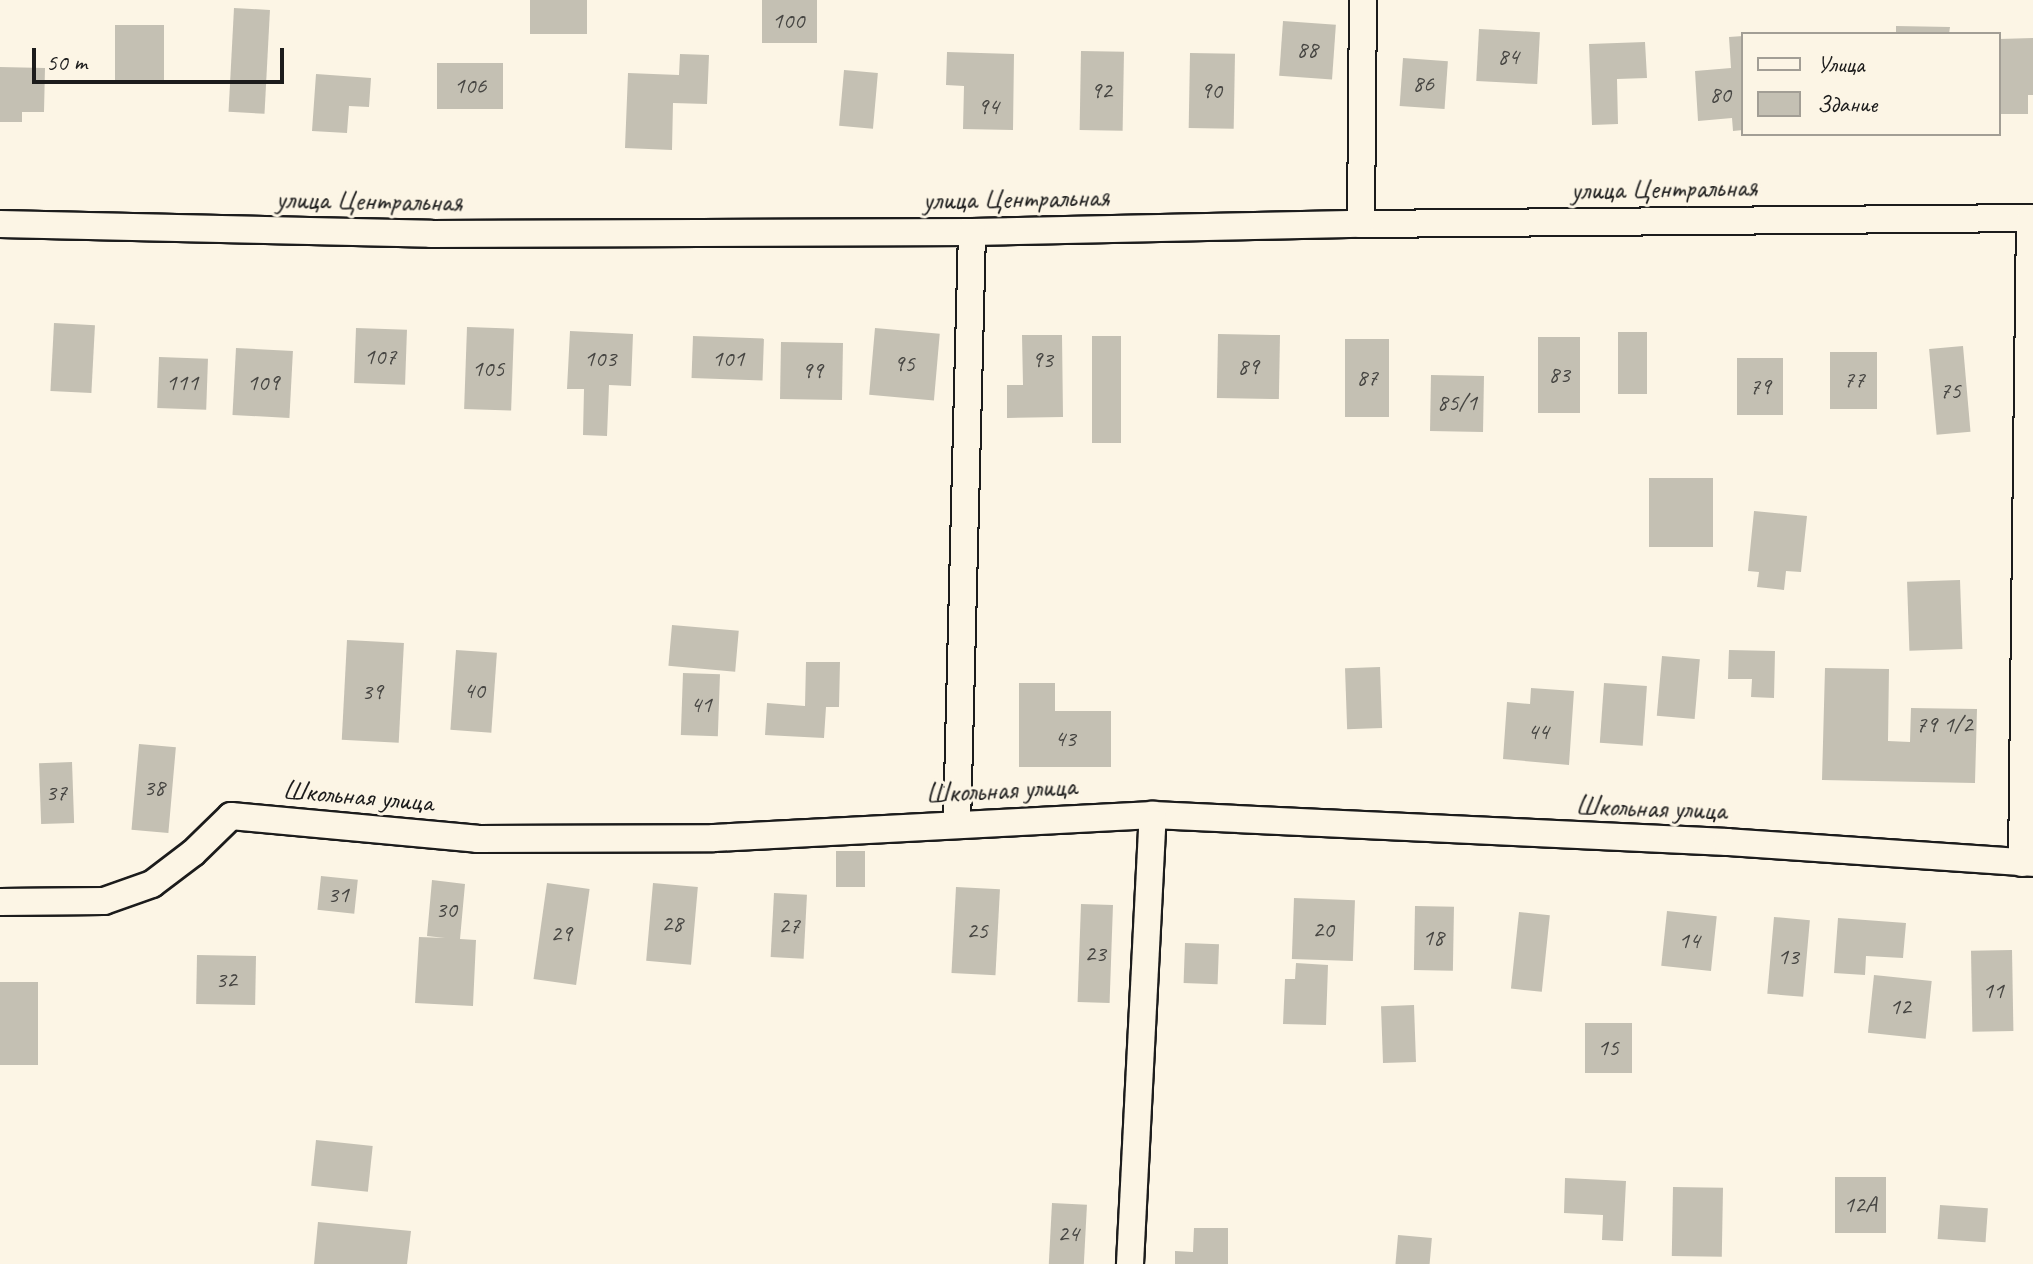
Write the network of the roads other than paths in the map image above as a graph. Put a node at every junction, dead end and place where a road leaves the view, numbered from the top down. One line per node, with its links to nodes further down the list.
1 (1363, 0): 4 (street)
2 (2031, 218): 4 (street, улица Центральная); 8 (street)
3 (0, 224): 5 (street, улица Центральная)
4 (1361, 224): 5 (street, улица Центральная)
5 (972, 232): 7 (street)
6 (1153, 815): 7 (street, Школьная улица); 8 (street, Школьная улица); 10 (street)
7 (957, 824): 9 (street, Школьная улица)
8 (2027, 863)
9 (0, 902)
10 (1130, 1264)

